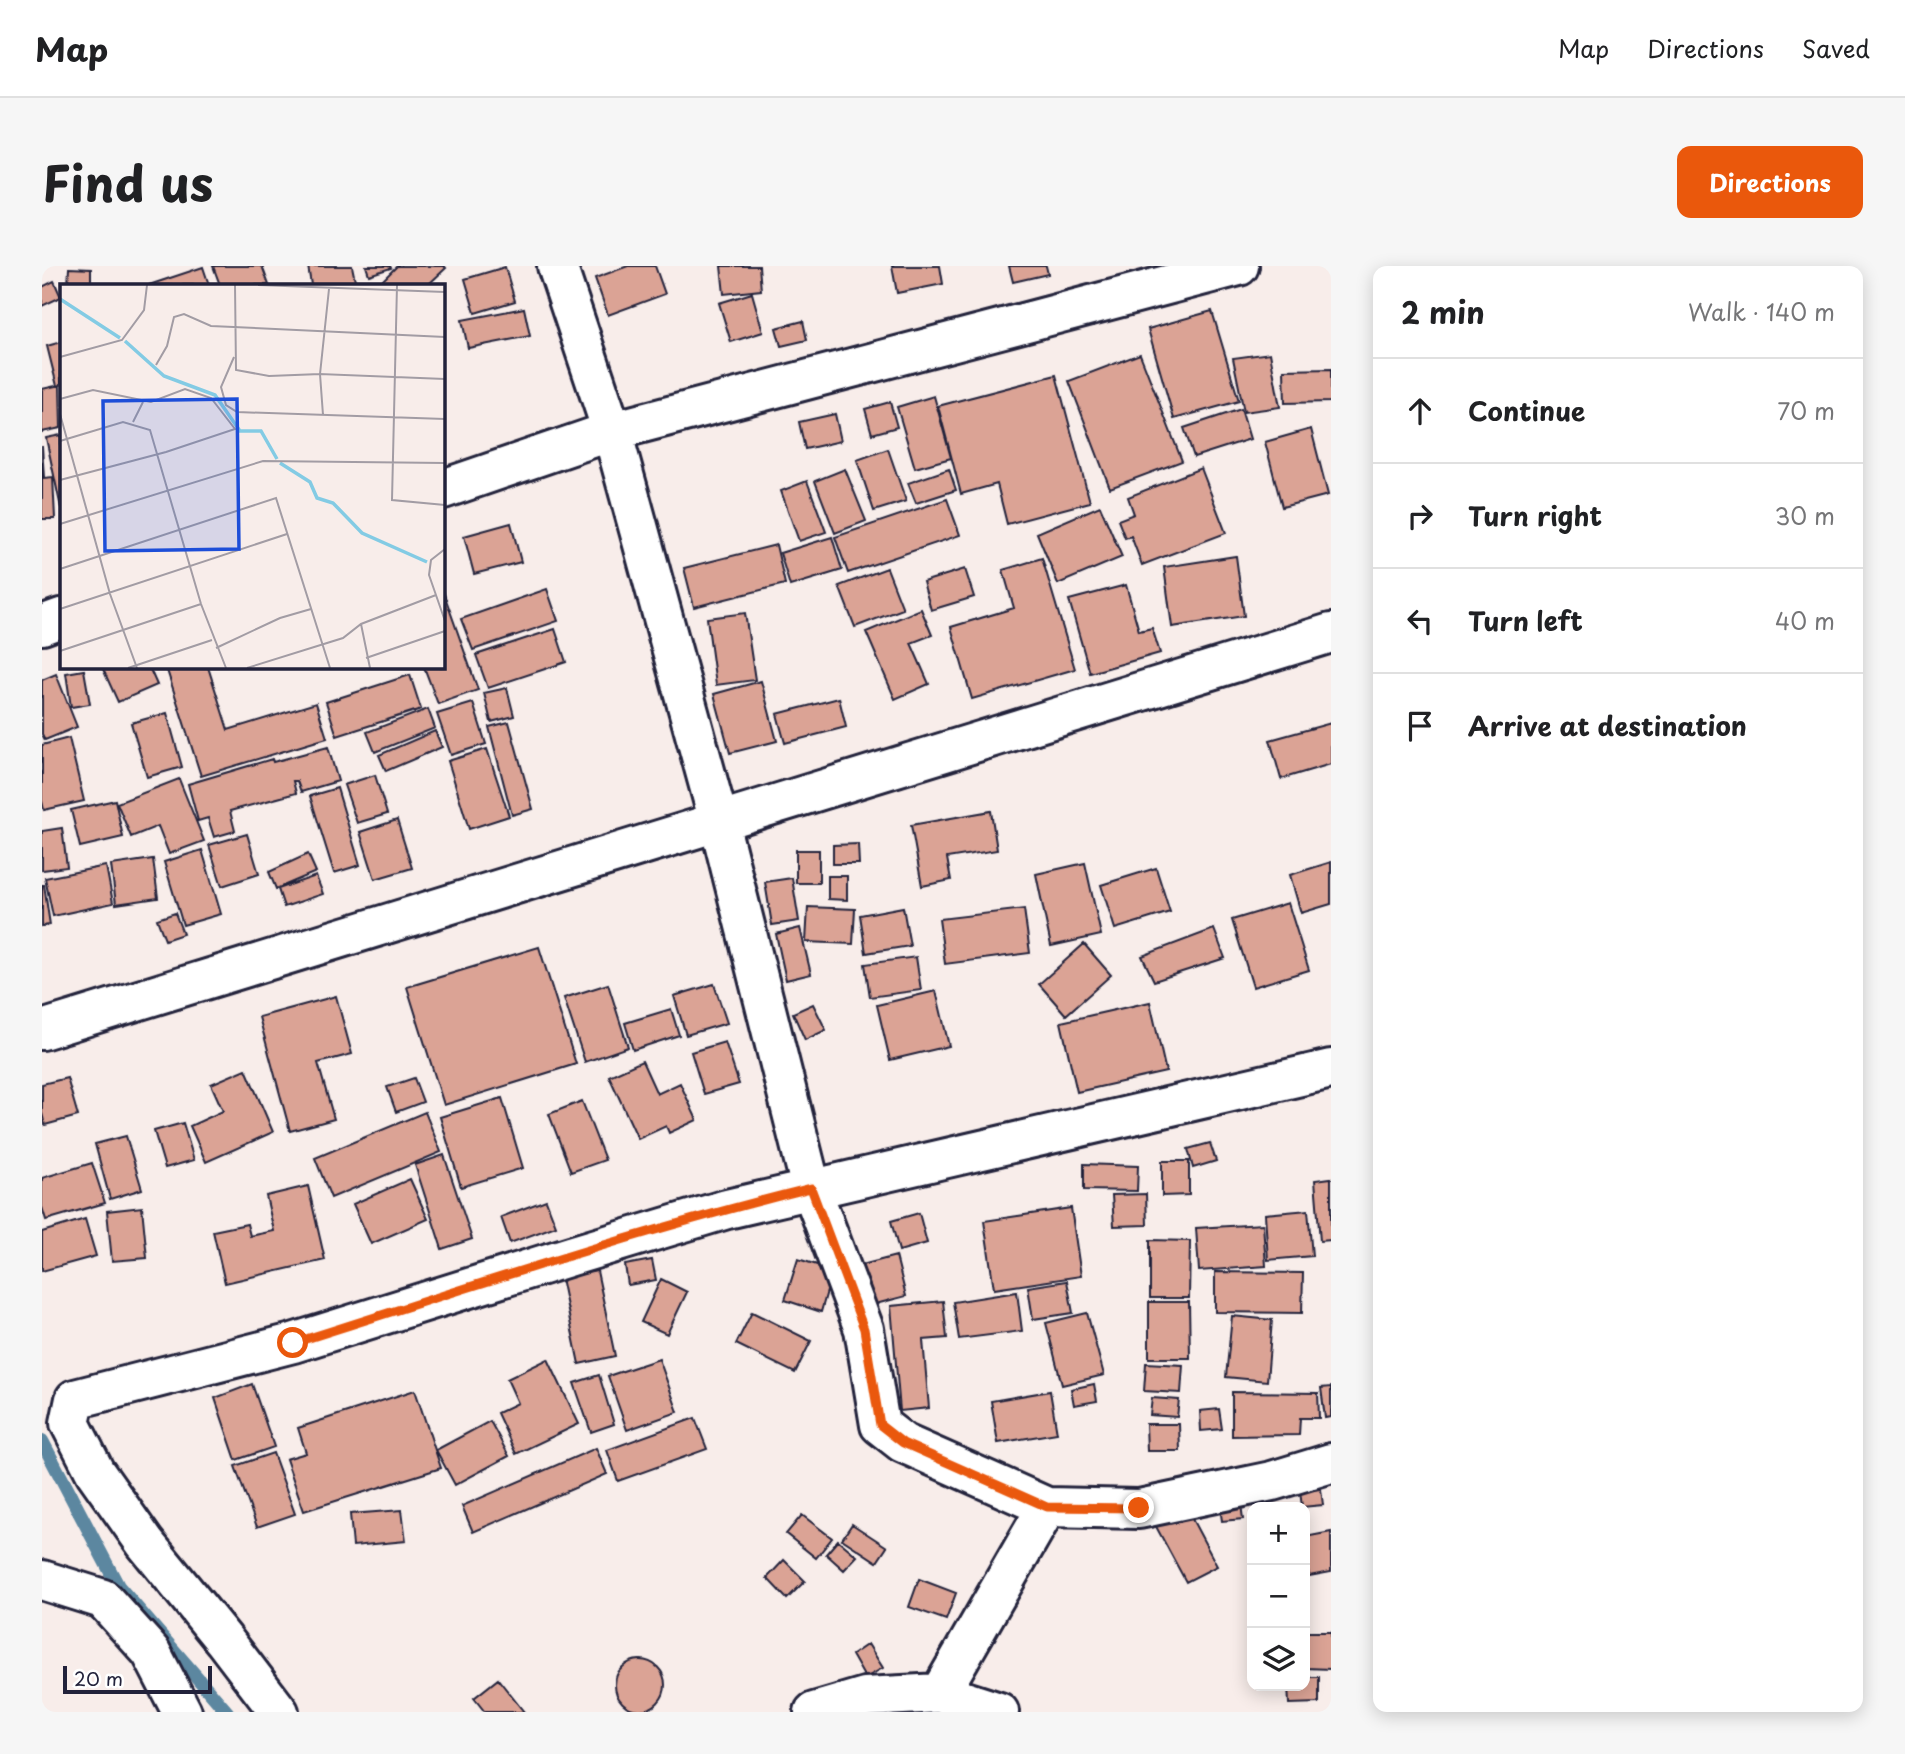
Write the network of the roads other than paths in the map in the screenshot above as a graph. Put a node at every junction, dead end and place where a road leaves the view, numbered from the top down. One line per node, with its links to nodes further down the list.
1 (557, 266): 3 (street)
2 (1238, 266): 3 (street)
3 (612, 431): 4 (street); 8 (street)
4 (444, 489)
5 (60, 618): 6 (street)
6 (42, 625)
7 (1331, 633): 8 (street)
8 (719, 822): 9 (street); 11 (street)
9 (42, 1030)
10 (1331, 1069): 11 (street)
11 (811, 1188): 13 (street); 17 (street)
12 (1331, 1463): 13 (street)
13 (1047, 1507): 15 (street)
14 (42, 1580): 16 (street)
15 (940, 1693): 18 (street); 19 (street)
16 (182, 1712)
17 (279, 1712)
18 (814, 1712)
19 (999, 1712)

